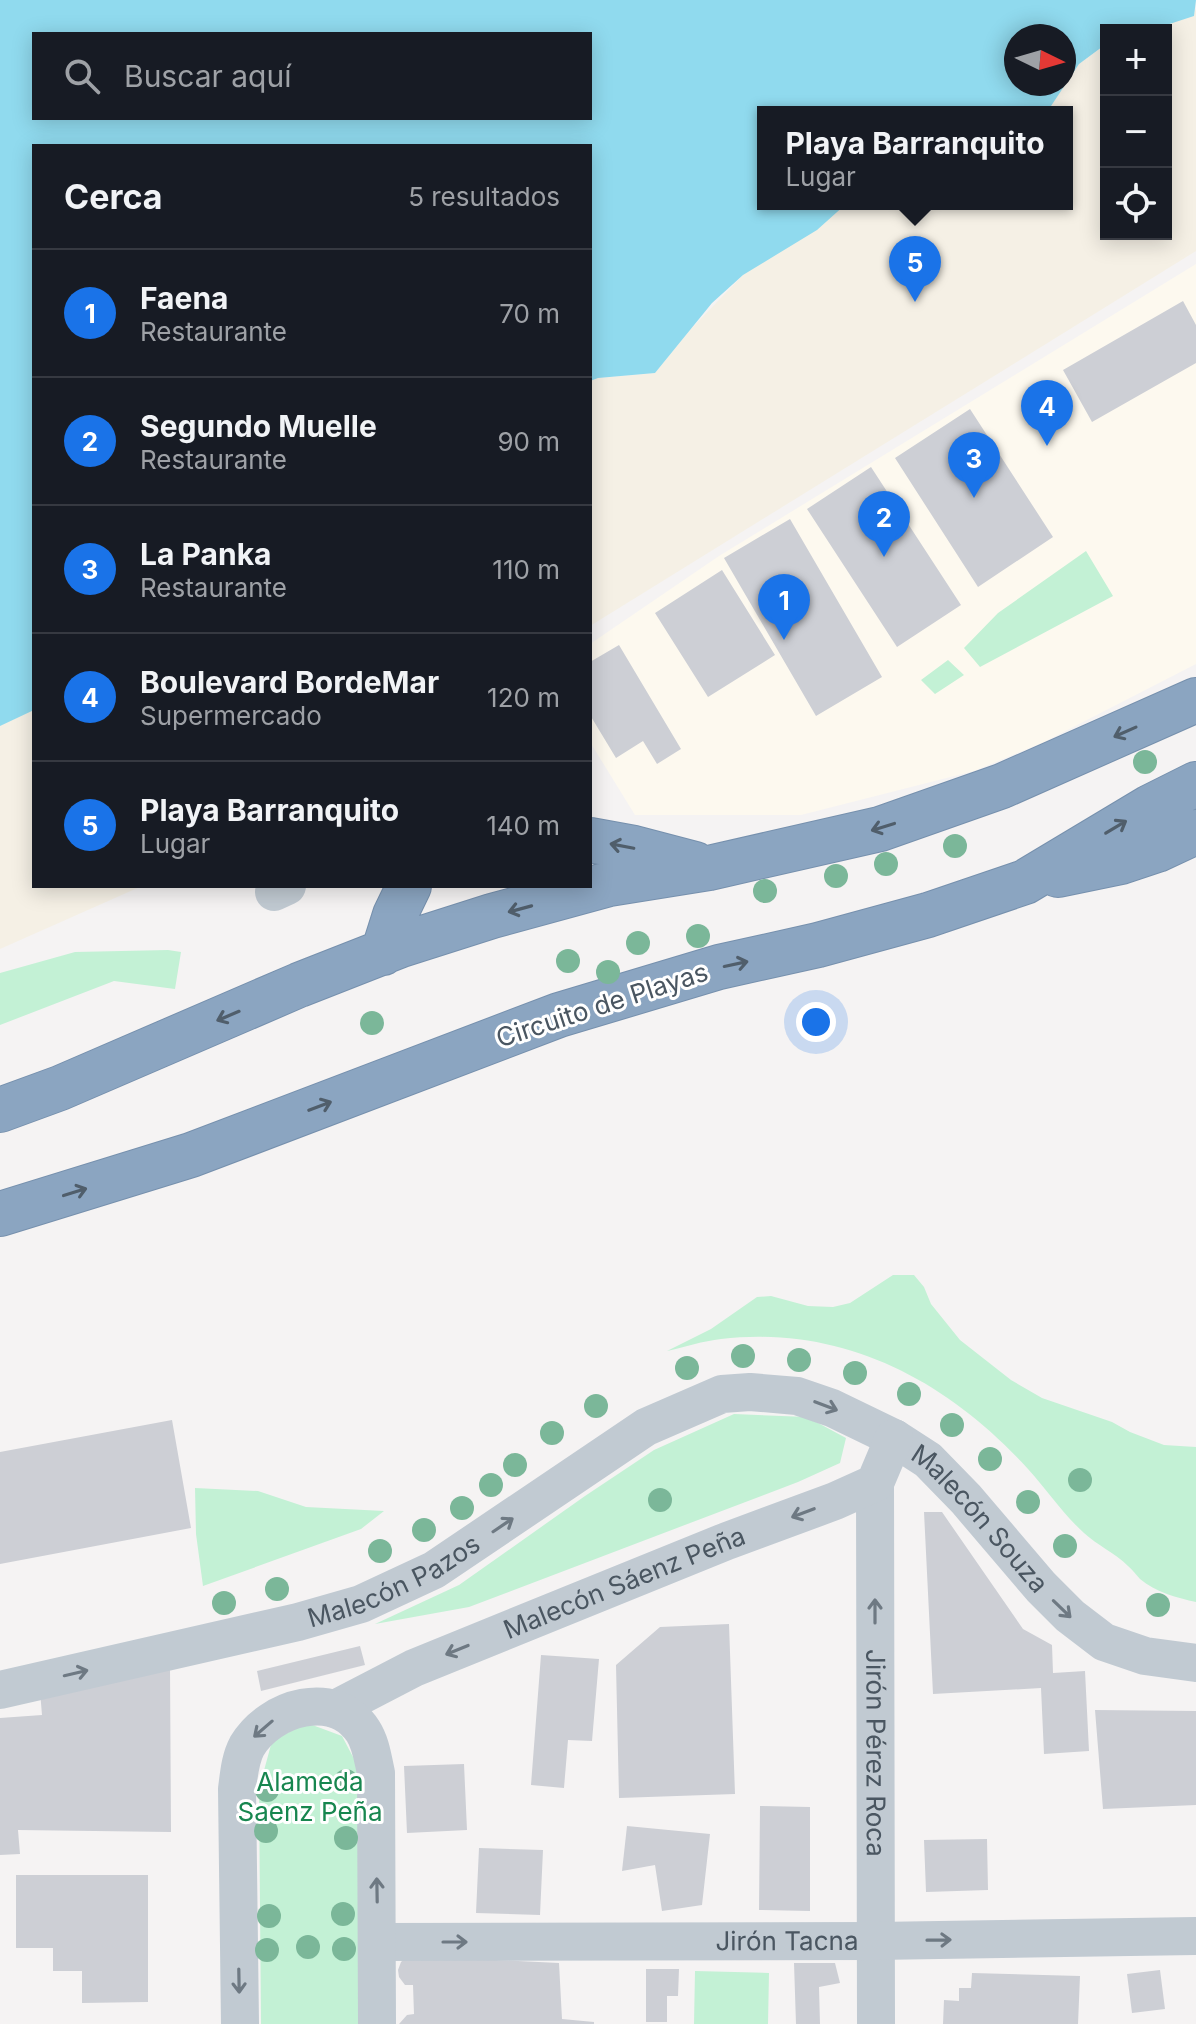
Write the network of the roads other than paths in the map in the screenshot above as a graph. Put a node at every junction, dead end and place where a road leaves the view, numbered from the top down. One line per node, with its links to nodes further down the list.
1 (1196, 700): 5 (highway, one-way to 5)
2 (1196, 784): 6 (highway, Circuito de Playas, one-way to 2)
3 (1196, 832): 6 (highway)
4 (592, 840): 5 (highway, one-way to 4)
5 (709, 868): 8 (highway, one-way to 8)
6 (1025, 882): 10 (highway, Circuito de Playas, one-way to 6)
7 (408, 888): 8 (highway)
8 (383, 953): 9 (highway, one-way to 9)
9 (0, 1110)
10 (0, 1214)
11 (750, 1392): 12 (street, Malecón Souza, one-way to 12); 15 (street, Malecón Pazos, one-way to 11)
12 (894, 1438): 13 (street); 14 (street, Malecón Souza, one-way to 14)
13 (875, 1483): 16 (street, Malecón Sáenz Peña, one-way to 16); 18 (street, Jirón Pérez Roca, one-way to 13)
14 (1196, 1663)
15 (0, 1690)
16 (335, 1709): 19 (street, one-way to 16); 20 (street, one-way to 20)
17 (1196, 1936): 18 (street, Jirón Tacna, one-way to 17)
18 (876, 1941): 19 (street, Jirón Tacna, one-way to 18); 22 (street, Jirón Pérez Roca)
19 (377, 1942): 21 (street)
20 (240, 2024)
21 (377, 2024)
22 (876, 2024)

